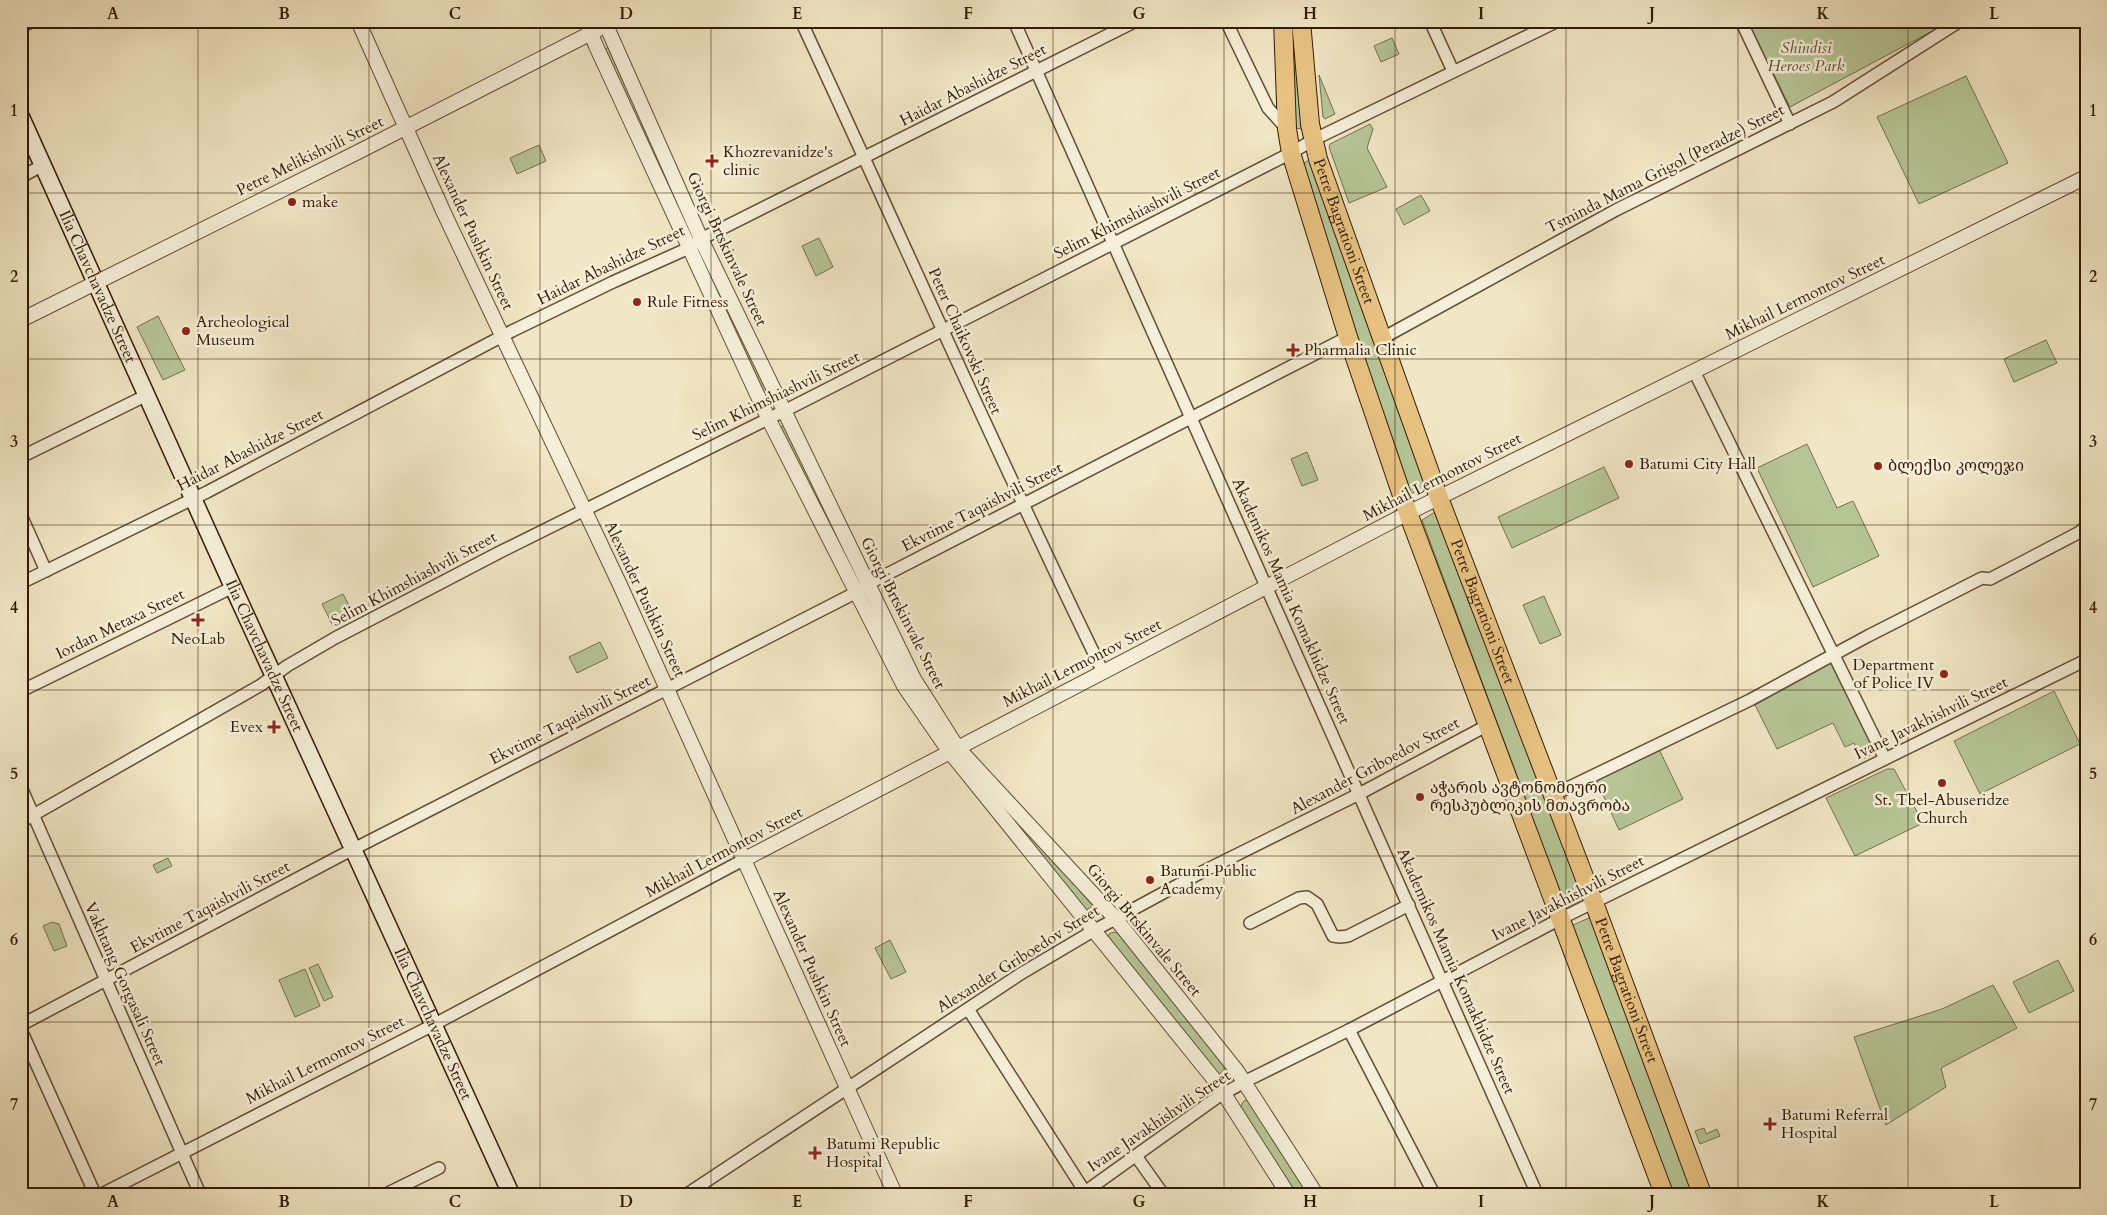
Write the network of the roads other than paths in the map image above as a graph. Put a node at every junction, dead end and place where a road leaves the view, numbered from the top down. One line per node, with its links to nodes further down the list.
1 (33, 21): 14 (street)
2 (358, 21): 20 (street, Alexander Pushkin Street)
3 (802, 21): 24 (street, Peter Chaikovski Street)
4 (1014, 21): 16 (street, Akademikos Mamia Komakhidze Street)
5 (1136, 21): 16 (street, Haidar Abashidze Street)
6 (1226, 21): 21 (street)
7 (1283, 21): 21 (main road, Petre Bagrationi Street)
8 (1301, 21): 22 (main road, Petre Bagrationi Street)
9 (1430, 21): 17 (street)
10 (1558, 21): 17 (street, Selim Khimshiashvili Street)
11 (1741, 21): 19 (street)
12 (1960, 21): 19 (street, Tsminda Mama Grigol (Peradze) Street)
13 (610, 23): 15 (street, Petre Melikishvili Street); 28 (street, Giorgi Brtskinvale Street)
14 (21, 27)
15 (588, 28): 20 (street, Petre Melikishvili Street); 30 (street, Giorgi Brtskinvale Street)
16 (1036, 71): 24 (street, Haidar Abashidze Street); 29 (street, Akademikos Mamia Komakhidze Street)
17 (1453, 71): 22 (street, Selim Khimshiashvili Street)
18 (21, 117): 25 (main road, Ilia Chavchavadze Street)
19 (1790, 124): 36 (street, Tsminda Mama Grigol (Peradze) Street)
20 (405, 128): 31 (street, Petre Melikishvili Street); 34 (street, Alexander Pushkin Street)
21 (1287, 129): 23 (main road, Petre Bagrationi Street)
22 (1313, 140): 23 (street, Selim Khimshiashvili Street); 36 (main road, Petre Bagrationi Street)
23 (1291, 152): 29 (street, Selim Khimshiashvili Street); 35 (main road, Petre Bagrationi Street)
24 (865, 157): 28 (street, Haidar Abashidze Street); 33 (street, Peter Chaikovski Street)
25 (43, 166): 26 (street); 31 (main road, Ilia Chavchavadze Street)
26 (21, 177)
27 (2086, 177): 37 (street, Mikhail Lermontov Street)
28 (701, 239): 30 (street, Haidar Abashidze Street); 39 (street, Giorgi Brtskinvale Street)
29 (1113, 243): 33 (street, Selim Khimshiashvili Street); 40 (street, Akademikos Mamia Komakhidze Street)
30 (689, 248): 34 (street, Haidar Abashidze Street); 41 (street, Giorgi Brtskinvale Street)
31 (97, 283): 32 (street, Petre Melikishvili Street); 38 (main road, Ilia Chavchavadze Street)
32 (21, 320)
33 (942, 331): 39 (street, Selim Khimshiashvili Street); 45 (street, Peter Chaikovski Street)
34 (502, 336): 43 (street, Haidar Abashidze Street); 46 (street, Alexander Pushkin Street)
35 (1348, 337): 40 (street, Ekvtime Taqaishvili Street); 47 (main road, Petre Bagrationi Street)
36 (1381, 339): 44 (main road, Petre Bagrationi Street)
37 (1694, 371): 44 (street, Mikhail Lermontov Street); 56 (street)
38 (147, 395): 42 (street); 43 (main road, Ilia Chavchavadze Street)
39 (782, 411): 41 (street, Selim Khimshiashvili Street); 52 (street, Giorgi Brtskinvale Street)
40 (1191, 417): 45 (street, Ekvtime Taqaishvili Street); 53 (street, Akademikos Mamia Komakhidze Street)
41 (768, 418): 46 (street, Selim Khimshiashvili Street); 55 (street, Giorgi Brtskinvale Street)
42 (21, 457)
43 (193, 498): 50 (street, Haidar Abashidze Street); 54 (main road, Ilia Chavchavadze Street)
44 (1439, 498): 47 (street, Mikhail Lermontov Street); 67 (main road, Petre Bagrationi Street)
45 (1022, 505): 52 (street, Ekvtime Taqaishvili Street); 58 (street, Peter Chaikovski Street)
46 (585, 509): 59 (street, Selim Khimshiashvili Street); 60 (street, Alexander Pushkin Street)
47 (1408, 513): 53 (street, Mikhail Lermontov Street); 62 (main road, Petre Bagrationi Street)
48 (21, 515): 50 (street)
49 (2086, 526): 56 (street)
50 (46, 571): 51 (street, Haidar Abashidze Street)
51 (21, 583)
52 (868, 584): 55 (street, Ekvtime Taqaishvili Street); 63 (street, Giorgi Brtskinvale Street)
53 (1267, 587): 58 (street, Mikhail Lermontov Street); 66 (street, Akademikos Mamia Komakhidze Street)
54 (233, 588): 59 (main road, Ilia Chavchavadze Street); 61 (street, Iordan Metaxa Street)
55 (856, 593): 60 (street, Ekvtime Taqaishvili Street); 63 (street, Giorgi Brtskinvale Street)
56 (1833, 655): 64 (street); 67 (street)
57 (2086, 660): 64 (street, Ivane Javakhishvili Street)
58 (1103, 672): 63 (street, Mikhail Lermontov Street)
59 (274, 676): 68 (street, Selim Khimshiashvili Street); 70 (main road, Ilia Chavchavadze Street)
60 (667, 688): 70 (street, Ekvtime Taqaishvili Street); 71 (street, Alexander Pushkin Street)
61 (21, 691)
62 (1488, 725): 66 (street, Alexander Griboedov Street); 75 (main road, Petre Bagrationi Street)
63 (953, 749): 71 (street, Mikhail Lermontov Street); 74 (street, Giorgi Brtskinvale Street); 77 (street, Giorgi Brtskinvale Street)
64 (1885, 759): 72 (street, Ivane Javakhishvili Street)
65 (21, 787): 68 (street, Vakhtang Gorgasali Street)
66 (1359, 794): 73 (street, Akademikos Mamia Komakhidze Street); 74 (street, Alexander Griboedov Street)
67 (1553, 795): 72 (main road, Petre Bagrationi Street)
68 (33, 815): 69 (street, Selim Khimshiashvili Street); 79 (street, Vakhtang Gorgasali Street)
69 (21, 822)
70 (353, 849): 79 (street, Ekvtime Taqaishvili Street); 82 (main road, Ilia Chavchavadze Street)
71 (745, 859): 82 (street, Mikhail Lermontov Street); 86 (street, Alexander Pushkin Street)
72 (1594, 902): 75 (street, Ivane Javakhishvili Street); 105 (main road, Petre Bagrationi Street)
73 (1409, 905): 76 (street); 78 (street, Akademikos Mamia Komakhidze Street)
74 (1115, 918): 77 (street, Alexander Griboedov Street); 85 (street, Giorgi Brtskinvale Street)
75 (1562, 918): 78 (street, Ivane Javakhishvili Street); 104 (main road, Petre Bagrationi Street)
76 (1250, 923)
77 (1093, 931): 80 (street, Alexander Griboedov Street); 87 (street, Giorgi Brtskinvale Street)
78 (1442, 980): 84 (street, Ivane Javakhishvili Street); 103 (street, Akademikos Mamia Komakhidze Street)
79 (107, 981): 81 (street, Ekvtime Taqaishvili Street); 88 (street, Vakhtang Gorgasali Street)
80 (968, 1009): 86 (street, Alexander Griboedov Street); 91 (street)
81 (21, 1025)
82 (433, 1025): 88 (street, Mikhail Lermontov Street); 96 (main road, Ilia Chavchavadze Street)
83 (21, 1030): 92 (street)
84 (1349, 1030): 85 (street, Ivane Javakhishvili Street); 102 (street)
85 (1245, 1082): 87 (street, Ivane Javakhishvili Street); 101 (street, Giorgi Brtskinvale Street)
86 (846, 1088): 97 (street, Alexander Griboedov Street); 98 (street, Alexander Pushkin Street)
87 (1224, 1094): 89 (street, Ivane Javakhishvili Street); 100 (street, Giorgi Brtskinvale Street)
88 (182, 1152): 93 (street, Mikhail Lermontov Street); 94 (street, Vakhtang Gorgasali Street)
89 (1136, 1156): 91 (street, Ivane Javakhishvili Street); 99 (street)
90 (439, 1168): 95 (street)
91 (1083, 1193)
92 (95, 1194)
93 (102, 1194)
94 (200, 1194)
95 (386, 1194)
96 (511, 1194)
97 (687, 1194)
98 (895, 1194)
99 (1162, 1194)
100 (1288, 1194)
101 (1316, 1194)
102 (1434, 1194)
103 (1537, 1194)
104 (1664, 1194)
105 (1702, 1194)

